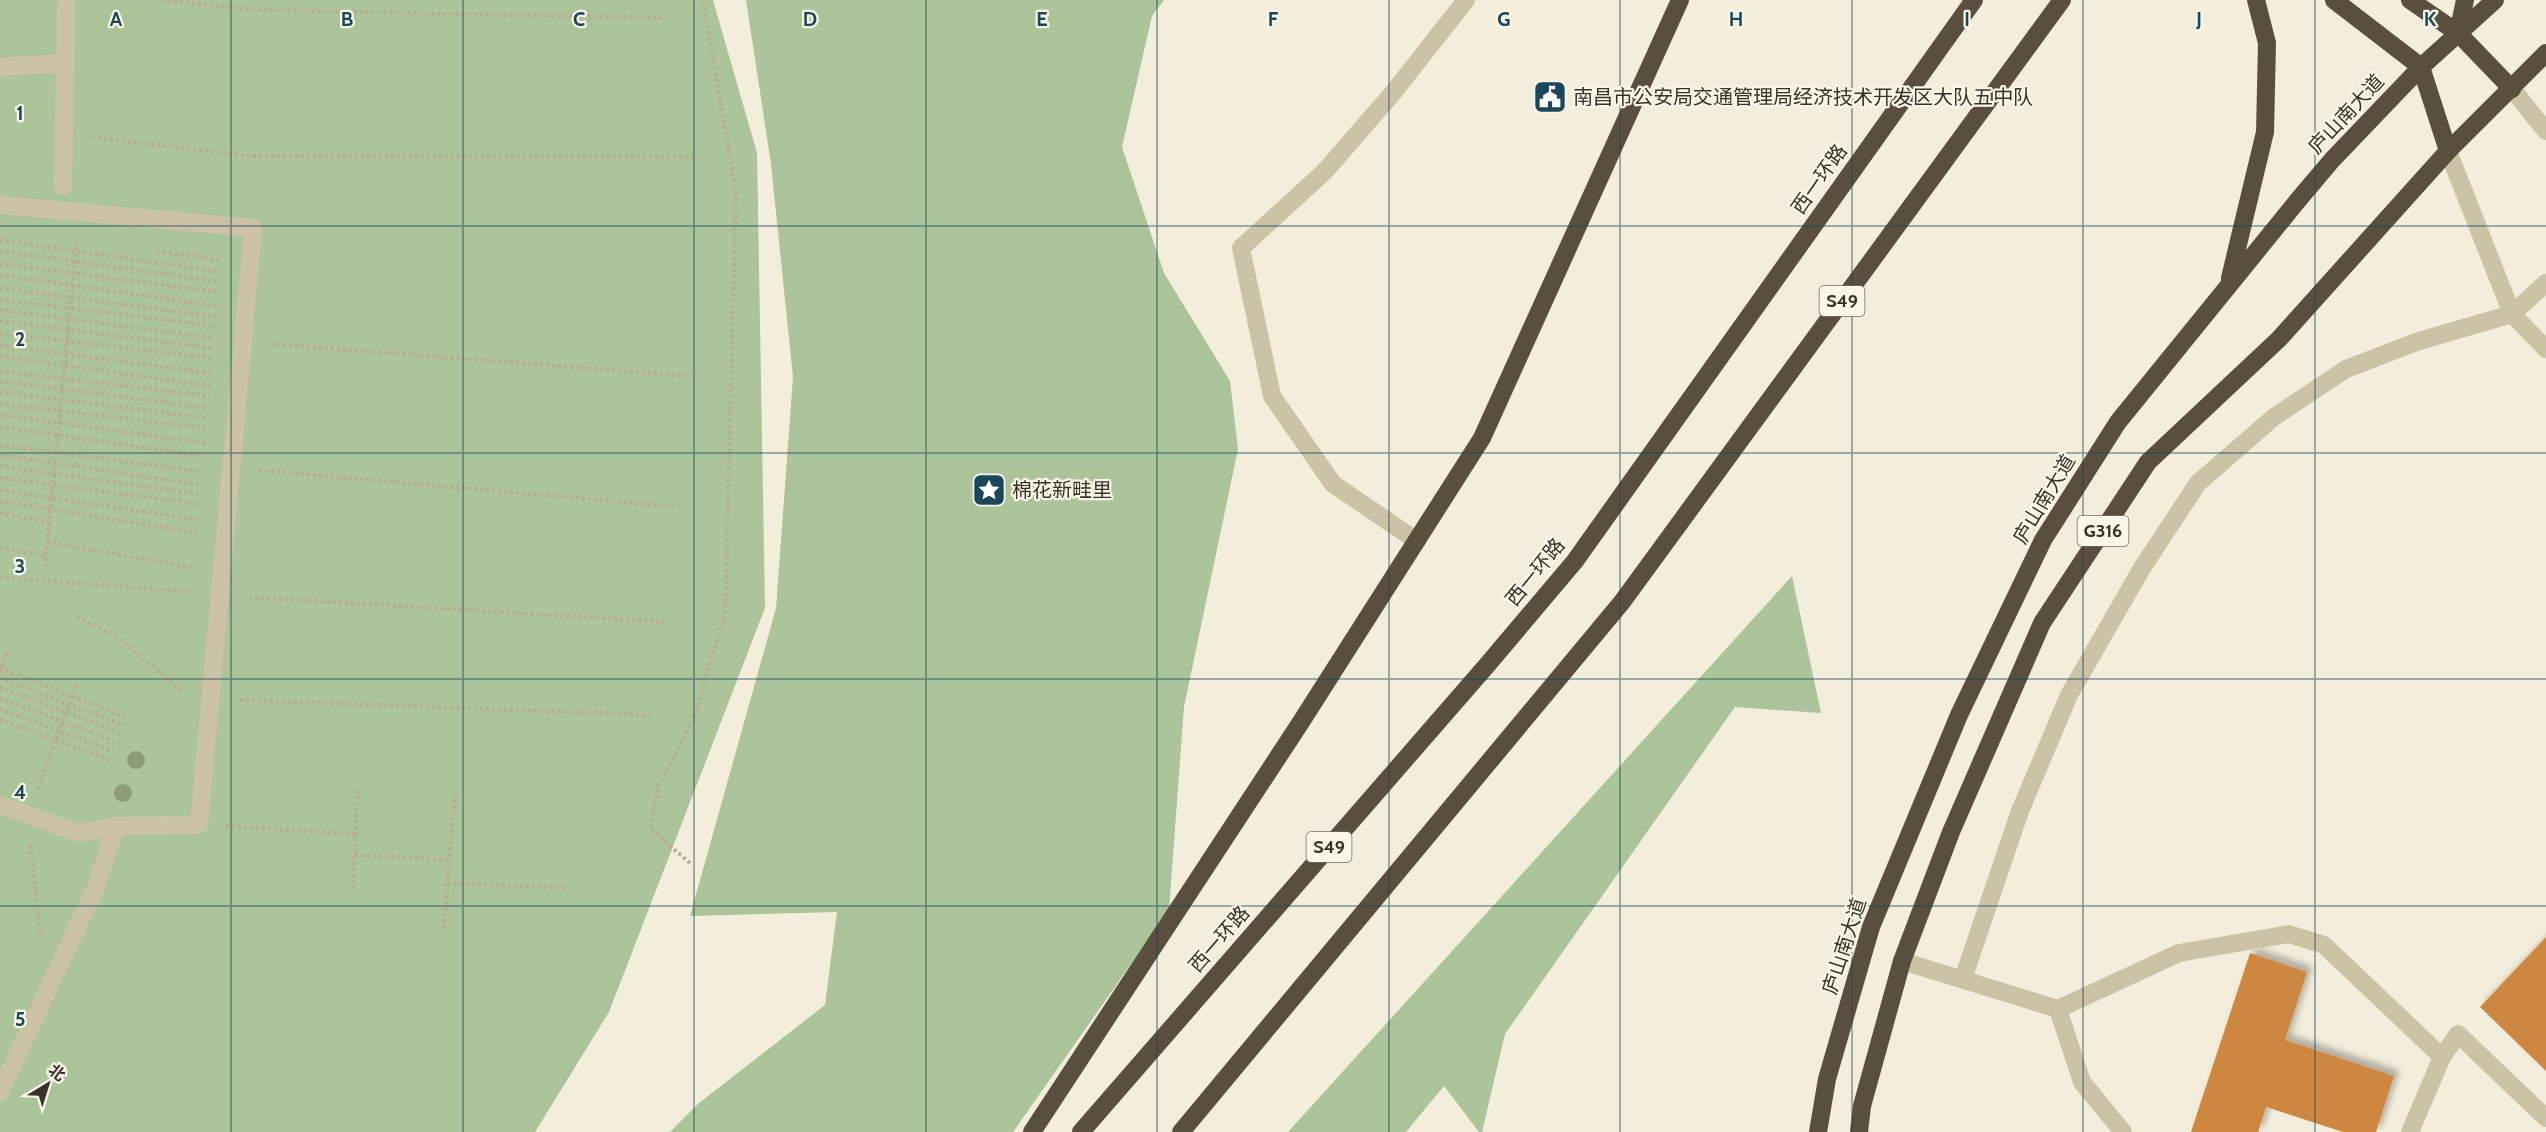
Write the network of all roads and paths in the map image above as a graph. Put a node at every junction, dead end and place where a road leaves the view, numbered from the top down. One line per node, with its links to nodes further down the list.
1 (66, 0): 16 (lane)
2 (162, 0): 13 (path)
3 (703, 0): 147 (path)
4 (1466, 0): 106 (lane)
5 (1680, 0): 106 (highway)
6 (1974, 0): 160 (highway, 西一环路 / S49)
7 (2062, 0): 161 (highway, S49)
8 (2256, 0): 36 (highway)
9 (2334, 0): 17 (highway)
10 (2410, 0): 14 (highway)
11 (2465, 0): 14 (highway)
12 (2495, 0): 14 (highway, 庐山南大道 / G316)
13 (667, 18)
14 (2458, 33): 17 (highway, 庐山南大道 / G316); 19 (highway)
15 (2546, 53): 19 (highway, G316)
16 (65, 63): 18 (lane); 21 (lane)
17 (2421, 67): 22 (highway); 36 (highway, 庐山南大道 / G316)
18 (0, 68)
19 (2512, 89): 20 (lane); 22 (highway, G316)
20 (2546, 131)
21 (64, 133): 23 (path); 24 (lane)
22 (2448, 151): 46 (lane); 153 (highway, G316)
23 (698, 157)
24 (63, 186)
25 (0, 205): 26 (lane)
26 (79, 212): 28 (path); 55 (lane)
27 (0, 240): 28 (path)
28 (75, 249): 30 (path); 32 (path)
29 (0, 251): 30 (path)
30 (74, 261): 33 (path); 35 (path)
31 (0, 264): 33 (path)
32 (222, 272)
33 (73, 273): 38 (path); 40 (path)
34 (0, 274): 38 (path)
35 (216, 281)
36 (2229, 283): 162 (highway, 庐山南大道 / G316)
37 (2546, 284): 46 (lane)
38 (72, 285): 41 (path); 43 (path)
39 (0, 288): 41 (path)
40 (224, 292)
41 (71, 297): 44 (path); 48 (path)
42 (0, 300): 44 (path)
43 (221, 307)
44 (70, 308): 47 (path); 50 (path)
45 (0, 310): 47 (path)
46 (2512, 314): 58 (lane); 154 (lane)
47 (69, 317): 51 (path); 53 (path)
48 (217, 317)
49 (0, 321): 51 (path)
50 (220, 327)
51 (68, 329): 54 (path); 57 (path)
52 (0, 333): 54 (path)
53 (218, 339)
54 (66, 341): 59 (path); 61 (path)
55 (243, 341): 65 (path); 89 (lane)
56 (0, 345): 59 (path)
57 (212, 348)
58 (2546, 349)
59 (65, 354): 62 (path); 64 (path)
60 (0, 356): 62 (path)
61 (220, 358)
62 (64, 365): 66 (path); 68 (path)
63 (0, 371): 66 (path)
64 (217, 374)
65 (691, 376)
66 (63, 378): 69 (path); 71 (path)
67 (0, 381): 69 (path)
68 (213, 387)
69 (62, 388): 72 (path); 74 (path)
70 (0, 392): 72 (path)
71 (217, 396)
72 (61, 399): 75 (path); 77 (path)
73 (0, 404): 75 (path)
74 (215, 409)
75 (60, 411): 78 (path); 80 (path)
76 (0, 415): 78 (path)
77 (208, 418)
78 (59, 423): 81 (path); 82 (path)
79 (0, 427): 81 (path)
80 (217, 429)
81 (58, 435): 84 (path); 86 (path)
82 (213, 444)
83 (0, 445): 84 (path)
84 (56, 452): 87 (path); 91 (path)
85 (0, 454): 87 (path)
86 (209, 457)
87 (55, 461): 90 (path); 93 (path)
88 (0, 466): 90 (path)
89 (231, 468): 100 (path); 113 (lane)
90 (54, 473): 94 (path); 96 (path)
91 (207, 473)
92 (0, 478): 94 (path)
93 (205, 485)
94 (52, 486): 97 (path); 99 (path)
95 (0, 490): 97 (path)
96 (198, 494)
97 (51, 498): 101 (path); 103 (path)
98 (0, 501): 101 (path)
99 (206, 505)
100 (679, 507)
101 (50, 509): 104 (path); 105 (path)
102 (0, 513): 104 (path)
103 (203, 520)
104 (49, 522): 107 (path)
105 (210, 535)
106 (1417, 540): 159 (highway)
107 (47, 542): 109 (path); 111 (path)
108 (0, 549): 109 (path)
109 (46, 556): 110 (path)
110 (45, 567)
111 (202, 570)
112 (0, 577): 113 (path)
113 (220, 595): 115 (path); 123 (lane)
114 (77, 617): 123 (path)
115 (667, 622)
116 (7, 652): 117 (path)
117 (0, 670): 121 (path)
118 (0, 678): 124 (path)
119 (77, 682): 121 (path)
120 (0, 687): 126 (path)
121 (72, 696): 124 (path); 128 (path)
122 (0, 698): 130 (path)
123 (210, 699): 127 (path); 142 (lane)
124 (69, 704): 126 (path); 131 (path)
125 (0, 709): 132 (path)
126 (66, 712): 130 (path); 133 (path)
127 (652, 715)
128 (128, 718)
129 (0, 719): 134 (path)
130 (63, 722): 132 (path); 135 (path)
131 (125, 726)
132 (59, 731): 134 (path); 136 (path)
133 (123, 734)
134 (56, 740): 137 (path); 141 (path)
135 (119, 743)
136 (114, 752)
137 (112, 761)
138 (358, 788): 144 (path)
139 (456, 793): 146 (path)
140 (0, 805): 141 (lane)
141 (28, 815): 143 (lane); 152 (path)
142 (199, 825): 143 (lane); 144 (path)
143 (116, 826): 157 (lane)
144 (356, 834): 145 (path)
145 (355, 855): 146 (path); 150 (path)
146 (449, 860): 148 (path)
147 (690, 863)
148 (448, 883): 149 (path); 151 (path)
149 (568, 888)
150 (353, 890)
151 (444, 928)
152 (40, 938)
153 (1902, 961): 154 (lane); 163 (highway, G316)
154 (1963, 979): 155 (lane)
155 (2058, 1009): 156 (lane); 164 (lane)
156 (2442, 1057): 158 (lane); 165 (lane)
157 (0, 1092)
158 (2546, 1118)
159 (1032, 1132)
160 (1081, 1132)
161 (1181, 1132)
162 (1818, 1132)
163 (1859, 1132)
164 (2123, 1132)
165 (2410, 1132)

